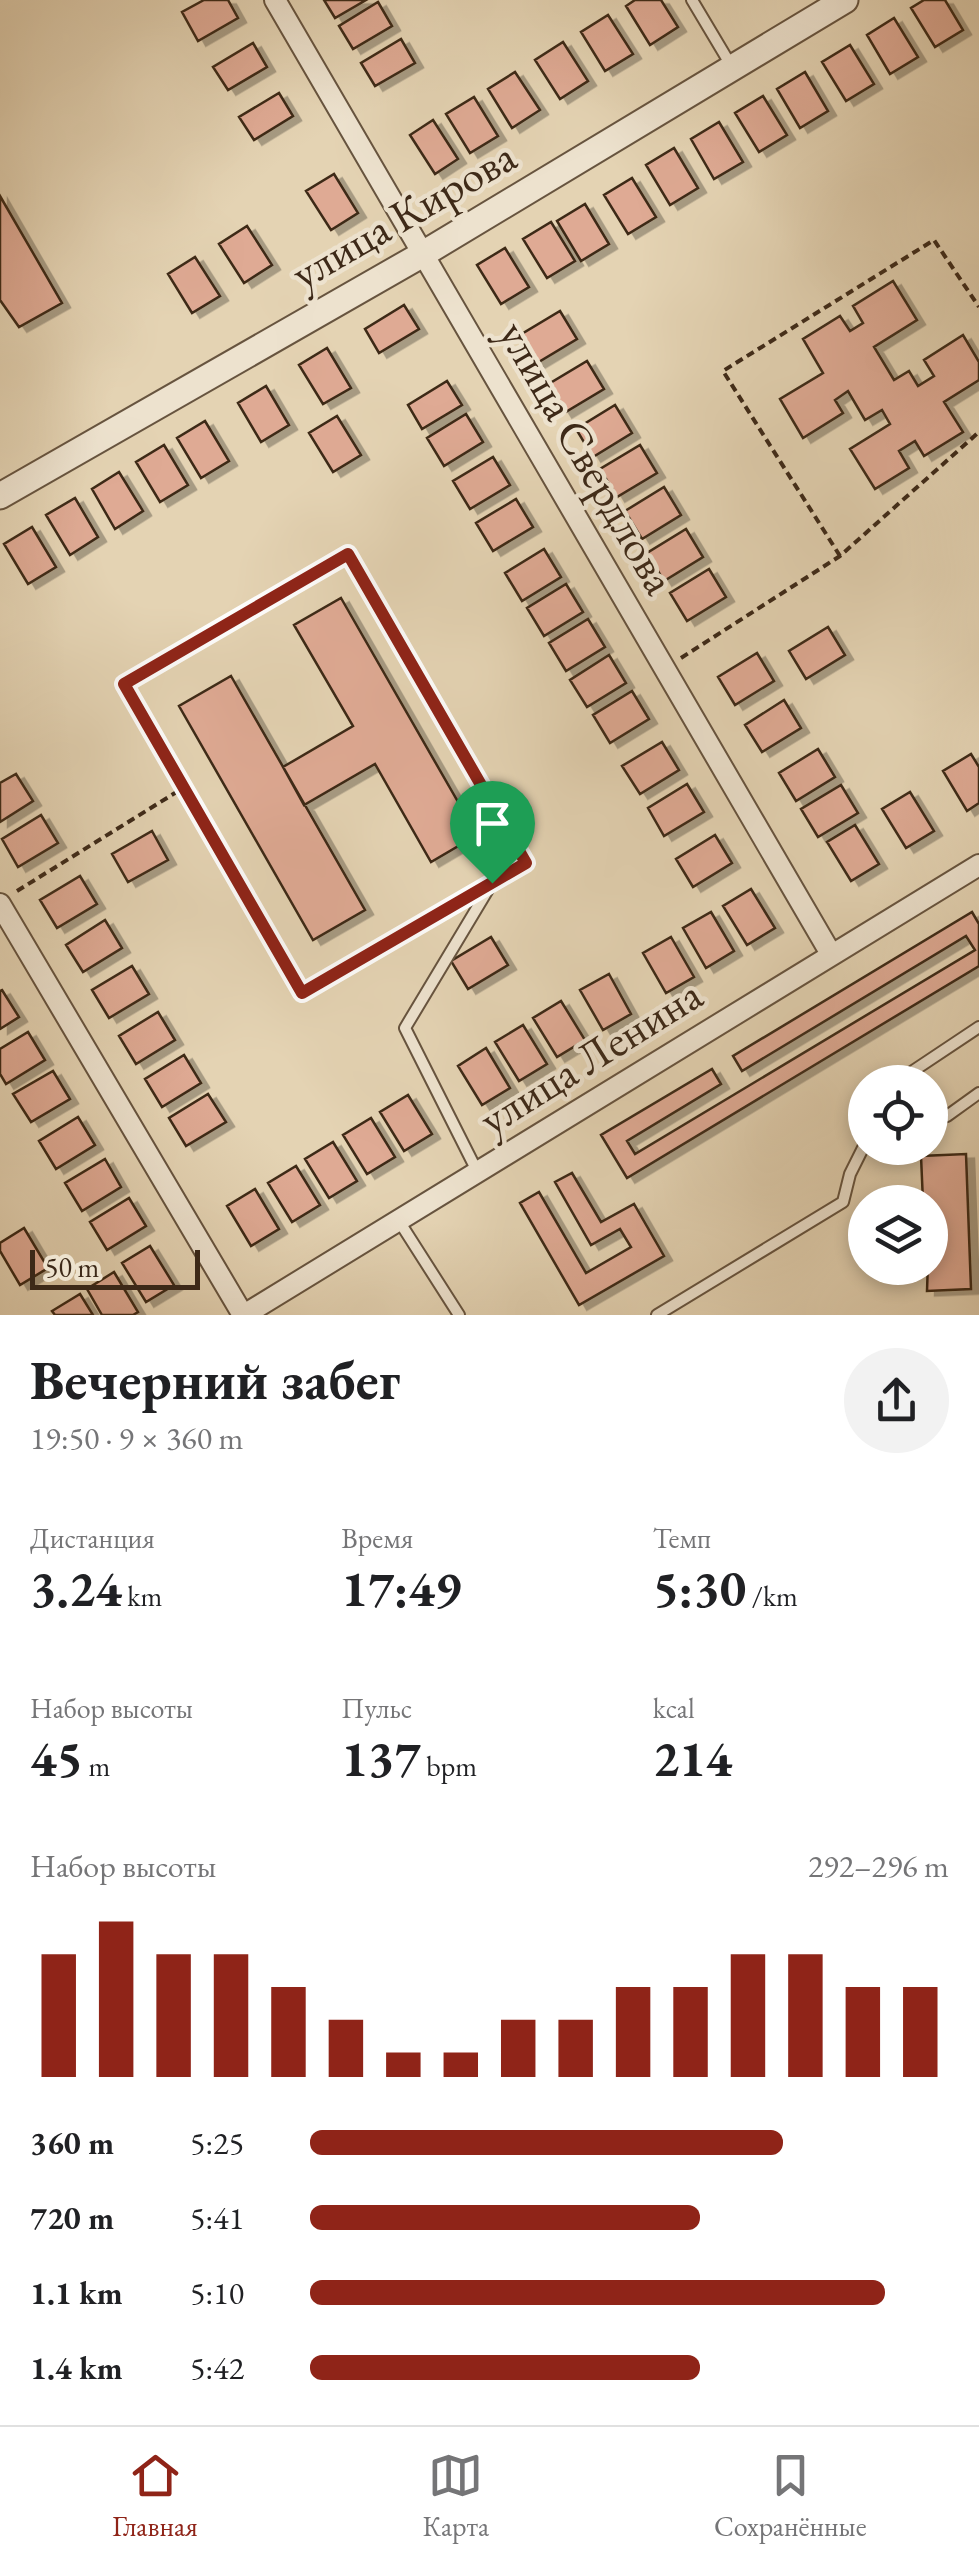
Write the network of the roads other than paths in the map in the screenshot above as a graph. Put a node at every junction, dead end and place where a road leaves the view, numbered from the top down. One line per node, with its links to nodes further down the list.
1 (275, 0): 5 (street, улица Свердлова)
2 (692, 0): 4 (lane)
3 (844, 0): 4 (street, улица Кирова)
4 (732, 67): 5 (street, улица Кирова)
5 (423, 254): 6 (street, улица Кирова); 10 (street, улица Свердлова)
6 (0, 496)
7 (979, 865): 10 (street, улица Ленина)
8 (492, 883): 16 (lane)
9 (8, 898): 18 (street)
10 (831, 954): 16 (street, улица Ленина)
11 (979, 1027): 12 (lane)
12 (922, 1065)
13 (979, 1093): 14 (lane)
14 (948, 1115)
15 (854, 1165): 20 (lane)
16 (478, 1172): 17 (street, улица Ленина)
17 (399, 1221): 18 (street, улица Ленина); 19 (lane)
18 (244, 1315)
19 (459, 1315)
20 (657, 1315)

